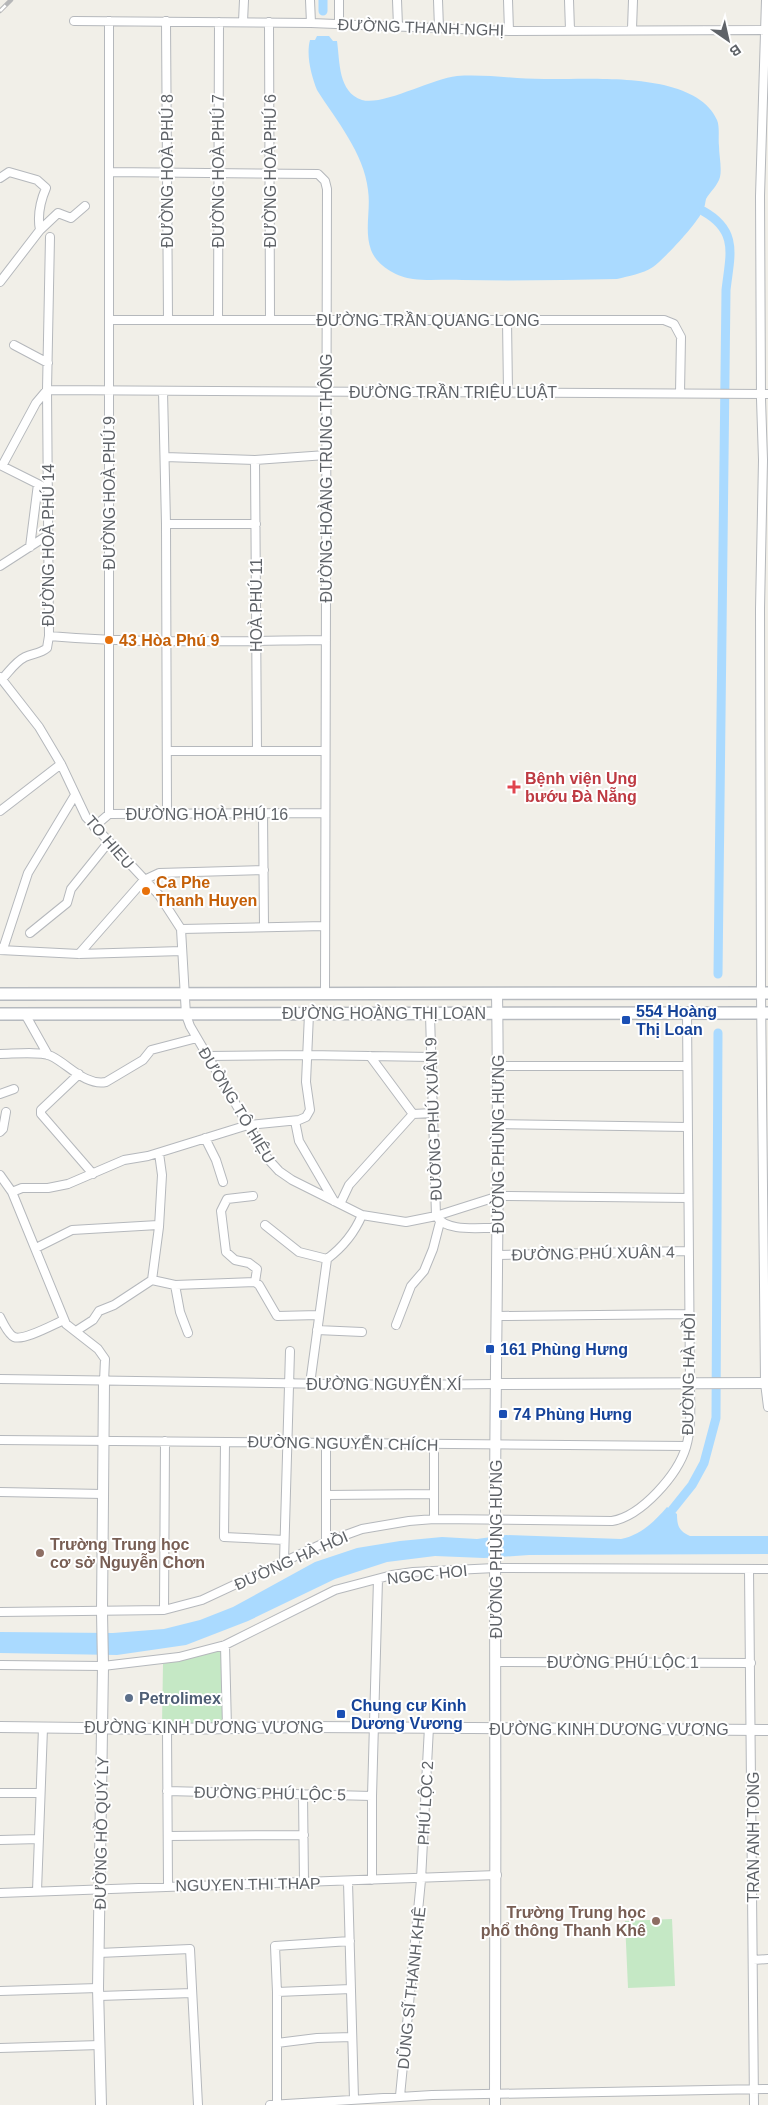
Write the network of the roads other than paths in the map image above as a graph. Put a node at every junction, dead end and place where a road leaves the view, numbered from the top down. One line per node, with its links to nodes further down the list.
1 (244, 0): 14 (street)
2 (310, 0): 16 (street)
3 (339, 0): 17 (street)
4 (397, 0): 18 (street)
5 (438, 0): 19 (street)
6 (508, 0): 20 (street)
7 (569, 0): 21 (street)
8 (633, 0): 22 (street)
9 (766, 0): 23 (street)
10 (74, 20): 11 (street, ĐƯỜNG THANH NGHỊ)
11 (109, 21): 12 (street, ĐƯỜNG THANH NGHỊ); 25 (street, ĐƯỜNG HOÀ PHÚ 9)
12 (166, 21): 13 (street, ĐƯỜNG THANH NGHỊ); 26 (street, ĐƯỜNG HOÀ PHÚ 8)
13 (219, 22): 14 (street, ĐƯỜNG THANH NGHỊ); 27 (street, ĐƯỜNG HOÀ PHÚ 7)
14 (243, 22): 15 (street, ĐƯỜNG THANH NGHỊ)
15 (269, 22): 16 (street, ĐƯỜNG THANH NGHỊ); 28 (street, ĐƯỜNG HOÀ PHÚ 6)
16 (311, 23): 17 (street, ĐƯỜNG THANH NGHỊ)
17 (339, 24): 18 (street, ĐƯỜNG THANH NGHỊ)
18 (398, 26): 19 (street, ĐƯỜNG THANH NGHỊ)
19 (439, 28): 20 (street, ĐƯỜNG THANH NGHỊ)
20 (509, 30): 21 (street, ĐƯỜNG THANH NGHỊ)
21 (570, 30): 22 (street, ĐƯỜNG THANH NGHỊ)
22 (632, 30): 23 (street, ĐƯỜNG THANH NGHỊ)
23 (767, 30): 24 (street)
24 (766, 93): 40 (street)
25 (109, 172): 26 (street, ĐƯỜNG HOÀNG TRUNG THÔNG); 34 (street, ĐƯỜNG HOÀ PHÚ 9)
26 (167, 172): 27 (street, ĐƯỜNG HOÀNG TRUNG THÔNG); 35 (street, ĐƯỜNG HOÀ PHÚ 8)
27 (218, 172): 28 (street, ĐƯỜNG HOÀNG TRUNG THÔNG); 36 (street, ĐƯỜNG HOÀ PHÚ 7)
28 (271, 173): 37 (street, ĐƯỜNG HOÀ PHÚ 6); 38 (street, ĐƯỜNG HOÀNG TRUNG THÔNG)
29 (0, 178): 31 (street)
30 (85, 206): 31 (street)
31 (40, 230): 33 (street)
32 (50, 237): 42 (street, ĐƯỜNG HOÀ PHÚ 14)
33 (0, 282)
34 (110, 320): 35 (street, ĐƯỜNG TRẦN QUANG LONG); 46 (street, ĐƯỜNG HOÀ PHÚ 9)
35 (168, 320): 36 (street, ĐƯỜNG TRẦN QUANG LONG)
36 (218, 320): 37 (street, ĐƯỜNG TRẦN QUANG LONG)
37 (270, 320): 38 (street, ĐƯỜNG TRẦN QUANG LONG)
38 (327, 320): 39 (street, ĐƯỜNG TRẦN QUANG LONG); 45 (street, ĐƯỜNG HOÀNG TRUNG THÔNG)
39 (507, 320): 47 (street); 48 (street, ĐƯỜNG TRẦN QUANG LONG)
40 (764, 335): 49 (street)
41 (14, 345): 42 (street)
42 (48, 363): 43 (street, ĐƯỜNG HOÀ PHÚ 14)
43 (47, 390): 46 (street, ĐƯỜNG TRẦN TRIỆU LUẬT); 54 (street); 55 (street, ĐƯỜNG HOÀ PHÚ 14)
44 (163, 391): 45 (street, ĐƯỜNG TRẦN TRIỆU LUẬT); 46 (street, ĐƯỜNG TRẦN TRIỆU LUẬT); 51 (street)
45 (327, 391): 47 (street, ĐƯỜNG TRẦN TRIỆU LUẬT); 50 (street, ĐƯỜNG HOÀNG TRUNG THÔNG)
46 (110, 392): 63 (street, ĐƯỜNG HOÀ PHÚ 9)
47 (508, 392): 48 (street, ĐƯỜNG TRẦN TRIỆU LUẬT)
48 (680, 393): 49 (street, ĐƯỜNG TRẦN TRIỆU LUẬT)
49 (764, 394): 53 (street)
50 (326, 455): 52 (street); 62 (street, ĐƯỜNG HOÀNG TRUNG THÔNG)
51 (165, 457): 52 (street); 56 (street)
52 (255, 460): 57 (street, HOÀ PHÚ 11)
53 (766, 460): 66 (street)
54 (38, 484): 55 (street); 59 (street)
55 (48, 489): 58 (street, ĐƯỜNG HOÀ PHÚ 14)
56 (166, 524): 57 (street); 65 (street)
57 (256, 524): 64 (street, HOÀ PHÚ 11)
58 (48, 535): 59 (street); 61 (street, ĐƯỜNG HOÀ PHÚ 14)
59 (30, 547): 60 (street)
60 (0, 566)
61 (49, 636): 63 (street, ĐƯỜNG HOÀ PHÚ 14); 67 (street)
62 (326, 640): 64 (street, ĐƯỜNG HOÀ PHÚ 14); 70 (street, ĐƯỜNG HOÀNG TRUNG THÔNG)
63 (109, 641): 65 (street, ĐƯỜNG HOÀ PHÚ 14); 76 (street, ĐƯỜNG HOÀ PHÚ 9)
64 (256, 641): 65 (street, ĐƯỜNG HOÀ PHÚ 14); 69 (street, HOÀ PHÚ 11)
65 (167, 642): 68 (street)
66 (764, 642): 79 (street)
67 (1, 678): 71 (street, TO HIEU)
68 (167, 751): 69 (street); 77 (street)
69 (257, 751): 70 (street)
70 (325, 751): 75 (street, ĐƯỜNG HOÀNG TRUNG THÔNG)
71 (60, 764): 72 (street, TO HIEU); 73 (street)
72 (75, 795): 78 (street, TO HIEU); 88 (street)
73 (0, 811)
74 (263, 813): 75 (street, ĐƯỜNG HOÀ PHÚ 16); 77 (street, ĐƯỜNG HOÀ PHÚ 16); 81 (street)
75 (325, 813): 84 (street, ĐƯỜNG HOÀNG TRUNG THÔNG)
76 (109, 814): 77 (street, ĐƯỜNG HOÀ PHÚ 16); 78 (street, ĐƯỜNG HOÀ PHÚ 16)
77 (167, 814)
78 (94, 827): 80 (street, TO HIEU)
79 (765, 829): 83 (street)
80 (108, 844): 82 (street, TO HIEU); 87 (street)
81 (264, 870): 82 (street); 85 (street)
82 (144, 880): 86 (street, TO HIEU); 91 (street)
83 (765, 892): 89 (street)
84 (325, 926): 85 (street); 95 (street, ĐƯỜNG HOÀNG TRUNG THÔNG)
85 (264, 927): 86 (street)
86 (181, 929): 90 (street, TO HIEU)
87 (30, 933)
88 (0, 950): 91 (street)
89 (764, 950): 92 (street)
90 (182, 951): 91 (street); 94 (street, TO HIEU)
91 (79, 954)
92 (764, 993): 96 (main road, ĐƯỜNG HOÀNG THỊ LOAN); 99 (street)
93 (0, 994): 94 (main road, ĐƯỜNG HOÀNG THỊ LOAN)
94 (185, 994): 95 (main road, ĐƯỜNG HOÀNG THỊ LOAN); 103 (street, TO HIEU)
95 (325, 994): 96 (main road, ĐƯỜNG HOÀNG THỊ LOAN)
96 (497, 994): 97 (street, ĐƯỜNG PHÙNG HƯNG)
97 (498, 1013): 98 (main road, ĐƯỜNG HOÀNG THỊ LOAN); 104 (main road, ĐƯỜNG HOÀNG THỊ LOAN); 112 (street, ĐƯỜNG PHÙNG HƯNG)
98 (687, 1013): 99 (main road, ĐƯỜNG HOÀNG THỊ LOAN); 113 (street, ĐƯỜNG HÀ HỒI)
99 (764, 1013): 161 (street)
100 (0, 1014): 101 (main road, ĐƯỜNG HOÀNG THỊ LOAN)
101 (25, 1014): 103 (main road, ĐƯỜNG HOÀNG THỊ LOAN); 107 (street)
102 (309, 1014): 103 (main road, ĐƯỜNG HOÀNG THỊ LOAN); 104 (main road, ĐƯỜNG HOÀNG THỊ LOAN); 108 (street)
103 (186, 1015): 105 (street, ĐƯỜNG TÔ HIỆU)
104 (430, 1015): 111 (street, ĐƯỜNG PHÚ XUÂN 9)
105 (197, 1038): 109 (street, ĐƯỜNG TÔ HIỆU); 114 (street)
106 (0, 1054): 107 (street)
107 (48, 1055): 114 (street)
108 (307, 1055): 109 (street); 110 (street); 120 (street)
109 (208, 1056): 122 (street, ĐƯỜNG TÔ HIỆU)
110 (370, 1056): 111 (street); 119 (street)
111 (432, 1057): 118 (street, ĐƯỜNG PHÚ XUÂN 9)
112 (498, 1066): 113 (street); 121 (street, ĐƯỜNG PHÙNG HƯNG)
113 (687, 1066): 123 (street, ĐƯỜNG HÀ HỒI)
114 (78, 1074): 127 (street)
115 (14, 1089): 116 (street)
116 (0, 1094)
117 (6, 1112): 124 (street)
118 (433, 1113): 119 (street); 136 (street, ĐƯỜNG PHÚ XUÂN 9)
119 (413, 1114): 134 (street)
120 (295, 1121): 122 (street); 134 (street)
121 (499, 1124): 123 (street); 132 (street, ĐƯỜNG PHÙNG HƯNG)
122 (248, 1125): 125 (street); 134 (street, ĐƯỜNG TÔ HIỆU)
123 (687, 1127): 133 (street, ĐƯỜNG HÀ HỒI)
124 (0, 1132)
125 (205, 1138): 126 (street); 129 (street)
126 (159, 1153): 127 (street); 137 (street)
127 (93, 1174): 130 (street)
128 (0, 1175): 130 (street)
129 (223, 1182)
130 (12, 1192): 140 (street)
131 (253, 1196): 145 (street)
132 (499, 1196): 133 (street, ĐƯỜNG TÔ HIỆU); 136 (street, ĐƯỜNG TÔ HIỆU); 139 (street, ĐƯỜNG PHÙNG HƯNG)
133 (688, 1198): 141 (street, ĐƯỜNG HÀ HỒI)
134 (337, 1202): 135 (street, ĐƯỜNG TÔ HIỆU)
135 (362, 1215): 136 (street, ĐƯỜNG TÔ HIỆU); 143 (street)
136 (438, 1219): 139 (street, ĐƯỜNG PHÚ XUÂN 9); 152 (street, ĐƯỜNG PHÚ XUÂN 9)
137 (158, 1225): 140 (street); 144 (street)
138 (265, 1225): 143 (street)
139 (498, 1228): 142 (street, ĐƯỜNG PHÙNG HƯNG)
140 (36, 1248): 151 (street)
141 (689, 1252): 142 (street, ĐƯỜNG PHÚ XUÂN 4); 148 (street, ĐƯỜNG HÀ HỒI)
142 (498, 1254): 149 (street, ĐƯỜNG PHÙNG HƯNG)
143 (327, 1259): 147 (street)
144 (152, 1280): 146 (street); 154 (street)
145 (254, 1282): 146 (street); 147 (street)
146 (176, 1285): 156 (street)
147 (319, 1314): 153 (street)
148 (690, 1314): 149 (street); 164 (street, ĐƯỜNG HÀ HỒI)
149 (498, 1316): 163 (street, ĐƯỜNG PHÙNG HƯNG)
150 (0, 1317): 151 (street)
151 (64, 1320): 154 (street)
152 (396, 1325)
153 (317, 1330): 155 (street); 162 (street)
154 (76, 1331): 159 (street)
155 (362, 1332)
156 (188, 1333)
157 (290, 1351): 160 (street)
158 (0, 1379): 159 (street, ĐƯỜNG NGUYỄN XÍ)
159 (104, 1382): 160 (street, ĐƯỜNG NGUYỄN XÍ); 167 (street, ĐƯỜNG HỒ QUÝ LY)
160 (288, 1383): 162 (street, ĐƯỜNG NGUYỄN XÍ); 170 (street)
161 (767, 1383): 164 (street, ĐƯỜNG NGUYỄN XÍ); 165 (street)
162 (310, 1384): 163 (street, ĐƯỜNG NGUYỄN XÍ)
163 (497, 1384): 164 (street, ĐƯỜNG NGUYỄN XÍ); 173 (street, ĐƯỜNG PHÙNG HƯNG)
164 (690, 1385): 174 (street, ĐƯỜNG HÀ HỒI)
165 (768, 1407)
166 (0, 1440): 167 (street, ĐƯỜNG NGUYỄN CHÍCH)
167 (104, 1441): 168 (street, ĐƯỜNG NGUYỄN CHÍCH); 176 (street, ĐƯỜNG HỒ QUÝ LY)
168 (165, 1441): 169 (street, ĐƯỜNG NGUYỄN CHÍCH); 188 (street)
169 (225, 1442): 170 (street, ĐƯỜNG NGUYỄN CHÍCH); 181 (street)
170 (286, 1442): 171 (street, ĐƯỜNG NGUYỄN CHÍCH); 181 (street)
171 (326, 1443): 172 (street, ĐƯỜNG NGUYỄN CHÍCH); 178 (street)
172 (434, 1444): 173 (street, ĐƯỜNG NGUYỄN CHÍCH); 177 (street)
173 (496, 1444): 174 (street, ĐƯỜNG NGUYỄN CHÍCH); 180 (street, ĐƯỜNG PHÙNG HƯNG)
174 (686, 1446): 180 (street, ĐƯỜNG HÀ HỒI)
175 (0, 1492): 176 (street)
176 (103, 1494): 190 (street, ĐƯỜNG HỒ QUÝ LY)
177 (434, 1494): 178 (street); 179 (street)
178 (326, 1495): 182 (street)
179 (434, 1519): 180 (street, ĐƯỜNG HÀ HỒI); 182 (street, ĐƯỜNG HÀ HỒI)
180 (495, 1525): 184 (street, ĐƯỜNG PHÙNG HƯNG)
181 (284, 1540): 183 (street)
182 (326, 1542): 183 (street, ĐƯỜNG HÀ HỒI)
183 (284, 1561): 188 (street, ĐƯỜNG HÀ HỒI)
184 (495, 1564): 185 (street, NGOC HOI); 187 (street, NGOC HOI); 193 (street, ĐƯỜNG PHÙNG HƯNG)
185 (749, 1569): 186 (street, NGOC HOI); 194 (street, TRAN ANH TONG)
186 (768, 1569)
187 (378, 1579): 191 (street, NGOC HOI); 197 (street)
188 (164, 1610): 190 (street, ĐƯỜNG HÀ HỒI)
189 (0, 1612): 190 (street, ĐƯỜNG HÀ HỒI)
190 (102, 1612): 192 (street, ĐƯỜNG HỒ QUÝ LY)
191 (225, 1645): 192 (street, NGOC HOI); 201 (street)
192 (103, 1662): 195 (street, NGOC HOI); 200 (street, ĐƯỜNG HỒ QUÝ LY)
193 (496, 1662): 194 (street, ĐƯỜNG PHÚ LỘC 1); 202 (street, ĐƯỜNG PHÙNG HƯNG)
194 (751, 1663): 204 (street, TRAN ANH TONG)
195 (0, 1665)
196 (0, 1727): 199 (street, ĐƯỜNG KINH DƯƠNG VƯƠNG)
197 (374, 1727): 198 (street, ĐƯỜNG KINH DƯƠNG VƯƠNG); 201 (street, ĐƯỜNG KINH DƯƠNG VƯƠNG); 210 (street)
198 (429, 1727): 202 (street, ĐƯỜNG KINH DƯƠNG VƯƠNG); 217 (street, PHÚ LỘC 2)
199 (43, 1728): 200 (street, ĐƯỜNG KINH DƯƠNG VƯƠNG); 207 (street)
200 (103, 1728): 203 (street, ĐƯỜNG KINH DƯƠNG VƯƠNG); 221 (street, ĐƯỜNG HỒ QUÝ LY)
201 (227, 1728): 203 (street, ĐƯỜNG KINH DƯƠNG VƯƠNG)
202 (496, 1728): 204 (street, ĐƯỜNG KINH DƯƠNG VƯƠNG); 215 (street, ĐƯỜNG PHÙNG HƯNG)
203 (167, 1729): 206 (street)
204 (752, 1730): 205 (street, ĐƯỜNG KINH DƯƠNG VƯƠNG); 227 (street, TRAN ANH TONG)
205 (768, 1730)
206 (167, 1791): 209 (street, ĐƯỜNG PHÚ LỘC 5); 212 (street)
207 (40, 1792): 208 (street); 213 (street)
208 (0, 1793)
209 (303, 1794): 210 (street, ĐƯỜNG PHÚ LỘC 5); 211 (street)
210 (372, 1796): 216 (street)
211 (304, 1835): 212 (street); 219 (street)
212 (168, 1836): 220 (street)
213 (39, 1839): 214 (street); 222 (street)
214 (0, 1840)
215 (497, 1876): 217 (street, NGUYEN THI THAP); 239 (street, ĐƯỜNG PHÙNG HƯNG)
216 (372, 1880): 217 (street, NGUYEN THI THAP); 218 (street, NGUYEN THI THAP)
217 (421, 1880): 241 (street, DŨNG SĨ THANH KHÊ)
218 (348, 1882): 219 (street, NGUYEN THI THAP); 224 (street)
219 (304, 1883): 220 (street, NGUYEN THI THAP)
220 (168, 1886): 221 (street, NGUYEN THI THAP)
221 (100, 1889): 222 (street, NGUYEN THI THAP); 225 (street, ĐƯỜNG HỒ QUÝ LY)
222 (37, 1891): 223 (street, NGUYEN THI THAP)
223 (0, 1893)
224 (350, 1941): 228 (street); 231 (street)
225 (99, 1953): 230 (street, ĐƯỜNG HỒ QUÝ LY); 232 (street)
226 (768, 1959): 227 (street)
227 (753, 1960): 237 (street, TRAN ANH TONG)
228 (351, 1989): 231 (street); 233 (street)
229 (0, 1991): 230 (street)
230 (99, 1992): 232 (street); 235 (street, ĐƯỜNG HỒ QUÝ LY)
231 (277, 1992): 234 (street)
232 (192, 1993): 246 (street)
233 (352, 2037): 234 (street); 242 (street)
234 (277, 2043): 243 (street)
235 (100, 2045): 236 (street); 245 (street, ĐƯỜNG HỒ QUÝ LY)
236 (0, 2048)
237 (754, 2089): 238 (street); 239 (street); 250 (street, TRAN ANH TONG)
238 (768, 2089)
239 (495, 2093): 240 (street); 249 (street, ĐƯỜNG PHÙNG HƯNG)
240 (419, 2095): 241 (street); 248 (street)
241 (400, 2096): 242 (street)
242 (354, 2099): 244 (street)
243 (277, 2104): 244 (street); 247 (street)
244 (290, 2104)
245 (101, 2105)
246 (198, 2105)
247 (270, 2105)
248 (419, 2105)
249 (495, 2105)
250 (754, 2105)

